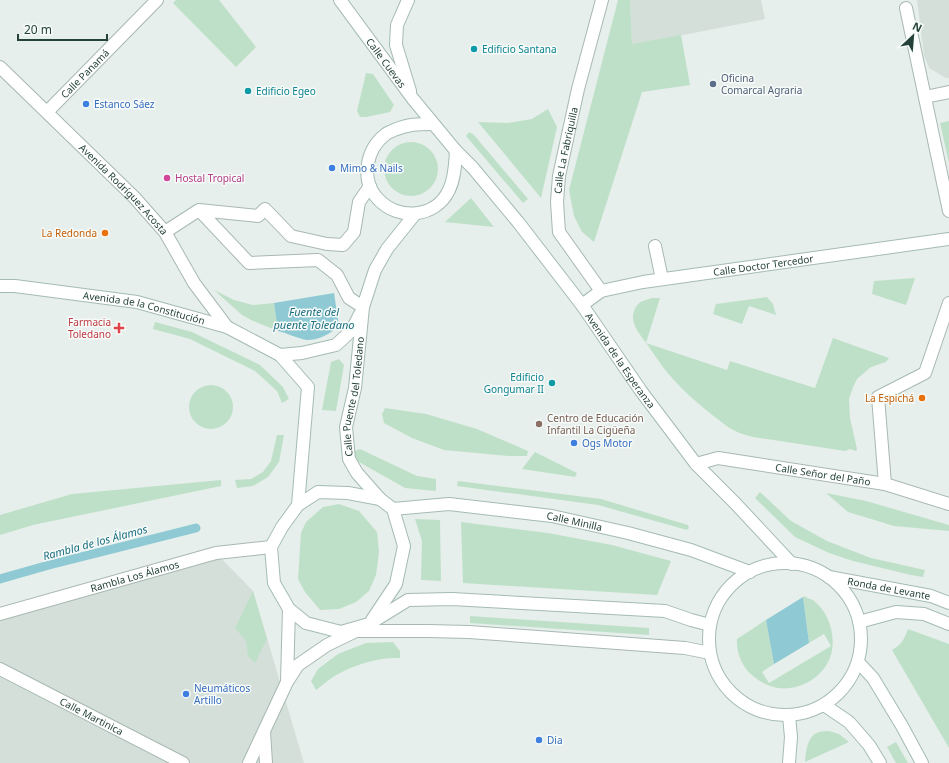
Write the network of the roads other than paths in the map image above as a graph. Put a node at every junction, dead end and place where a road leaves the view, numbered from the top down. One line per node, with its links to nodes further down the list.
1 (157, 0): 10 (main road, Calle Panamá)
2 (340, 0): 9 (main road, Calle Cuevas)
3 (408, 0): 9 (main road)
4 (602, 0): 22 (main road, Calle La Fabriquilla)
5 (906, 8): 8 (main road)
6 (0, 67): 10 (main road, Avenida Rodríguez Acosta)
7 (949, 92): 8 (main road)
8 (925, 97): 15 (main road)
9 (413, 100): 11 (main road, Calle Cuevas)
10 (46, 112): 17 (main road, Avenida Rodríguez Acosta)
11 (433, 124): 12 (main road); 13 (main road)
12 (456, 151): 16 (main road); 24 (main road, Avenida de la Esperanza)
13 (370, 186): 14 (main road); 16 (main road)
14 (199, 210): 17 (main road); 25 (main road)
15 (949, 211)
16 (415, 214): 25 (main road, Calle Puente del Toledano)
17 (165, 232): 26 (main road, Avenida Rodríguez Acosta)
18 (949, 239): 20 (main road, Calle Doctor Tercedor)
19 (655, 246): 20 (main road)
20 (662, 279): 22 (main road, Calle Doctor Tercedor)
21 (0, 286): 26 (main road, Avenida de la Constitución)
22 (601, 291): 24 (main road, Calle Doctor Tercedor)
23 (949, 303): 29 (main road)
24 (582, 304): 28 (main road, Avenida de la Esperanza)
25 (364, 307): 27 (main road, Calle Puente del Toledano); 30 (main road, Calle Puente del Toledano)
26 (227, 327): 27 (main road, Avenida de la Constitución)
27 (280, 356): 32 (main road)
28 (696, 464): 29 (main road, Calle Señor del Paño); 35 (main road, Avenida de la Esperanza)
29 (885, 484): 31 (main road, Calle Señor del Paño)
30 (380, 500): 32 (main road, Calle Puente del Toledano); 33 (main road, Calle Puente del Toledano)
31 (949, 504)
32 (298, 505): 34 (main road, Calle Puente del Toledano)
33 (393, 509): 36 (main road, Calle Minilla); 42 (main road)
34 (271, 547): 39 (main road); 40 (main road, Rambla Los Álamos)
35 (792, 564): 36 (main road); 37 (main road)
36 (750, 572): 44 (main road)
37 (828, 577): 38 (main road, Ronda de Levante); 41 (main road)
38 (949, 603)
39 (289, 609): 42 (main road); 49 (main road)
40 (0, 614)
41 (859, 622): 43 (main road, Ronda de Levante); 47 (main road)
42 (369, 624): 44 (main road); 45 (main road)
43 (949, 624)
44 (710, 625): 46 (main road)
45 (355, 631): 46 (main road); 49 (main road)
46 (710, 653): 51 (main road)
47 (858, 662): 50 (main road); 58 (main road)
48 (0, 669): 53 (main road, Calle Martinica)
49 (287, 682): 52 (main road)
50 (824, 705): 51 (main road); 57 (main road)
51 (789, 716): 56 (main road)
52 (264, 731): 54 (main road); 55 (main road)
53 (183, 763)
54 (249, 763)
55 (266, 763)
56 (789, 763)
57 (880, 763)
58 (922, 763)

